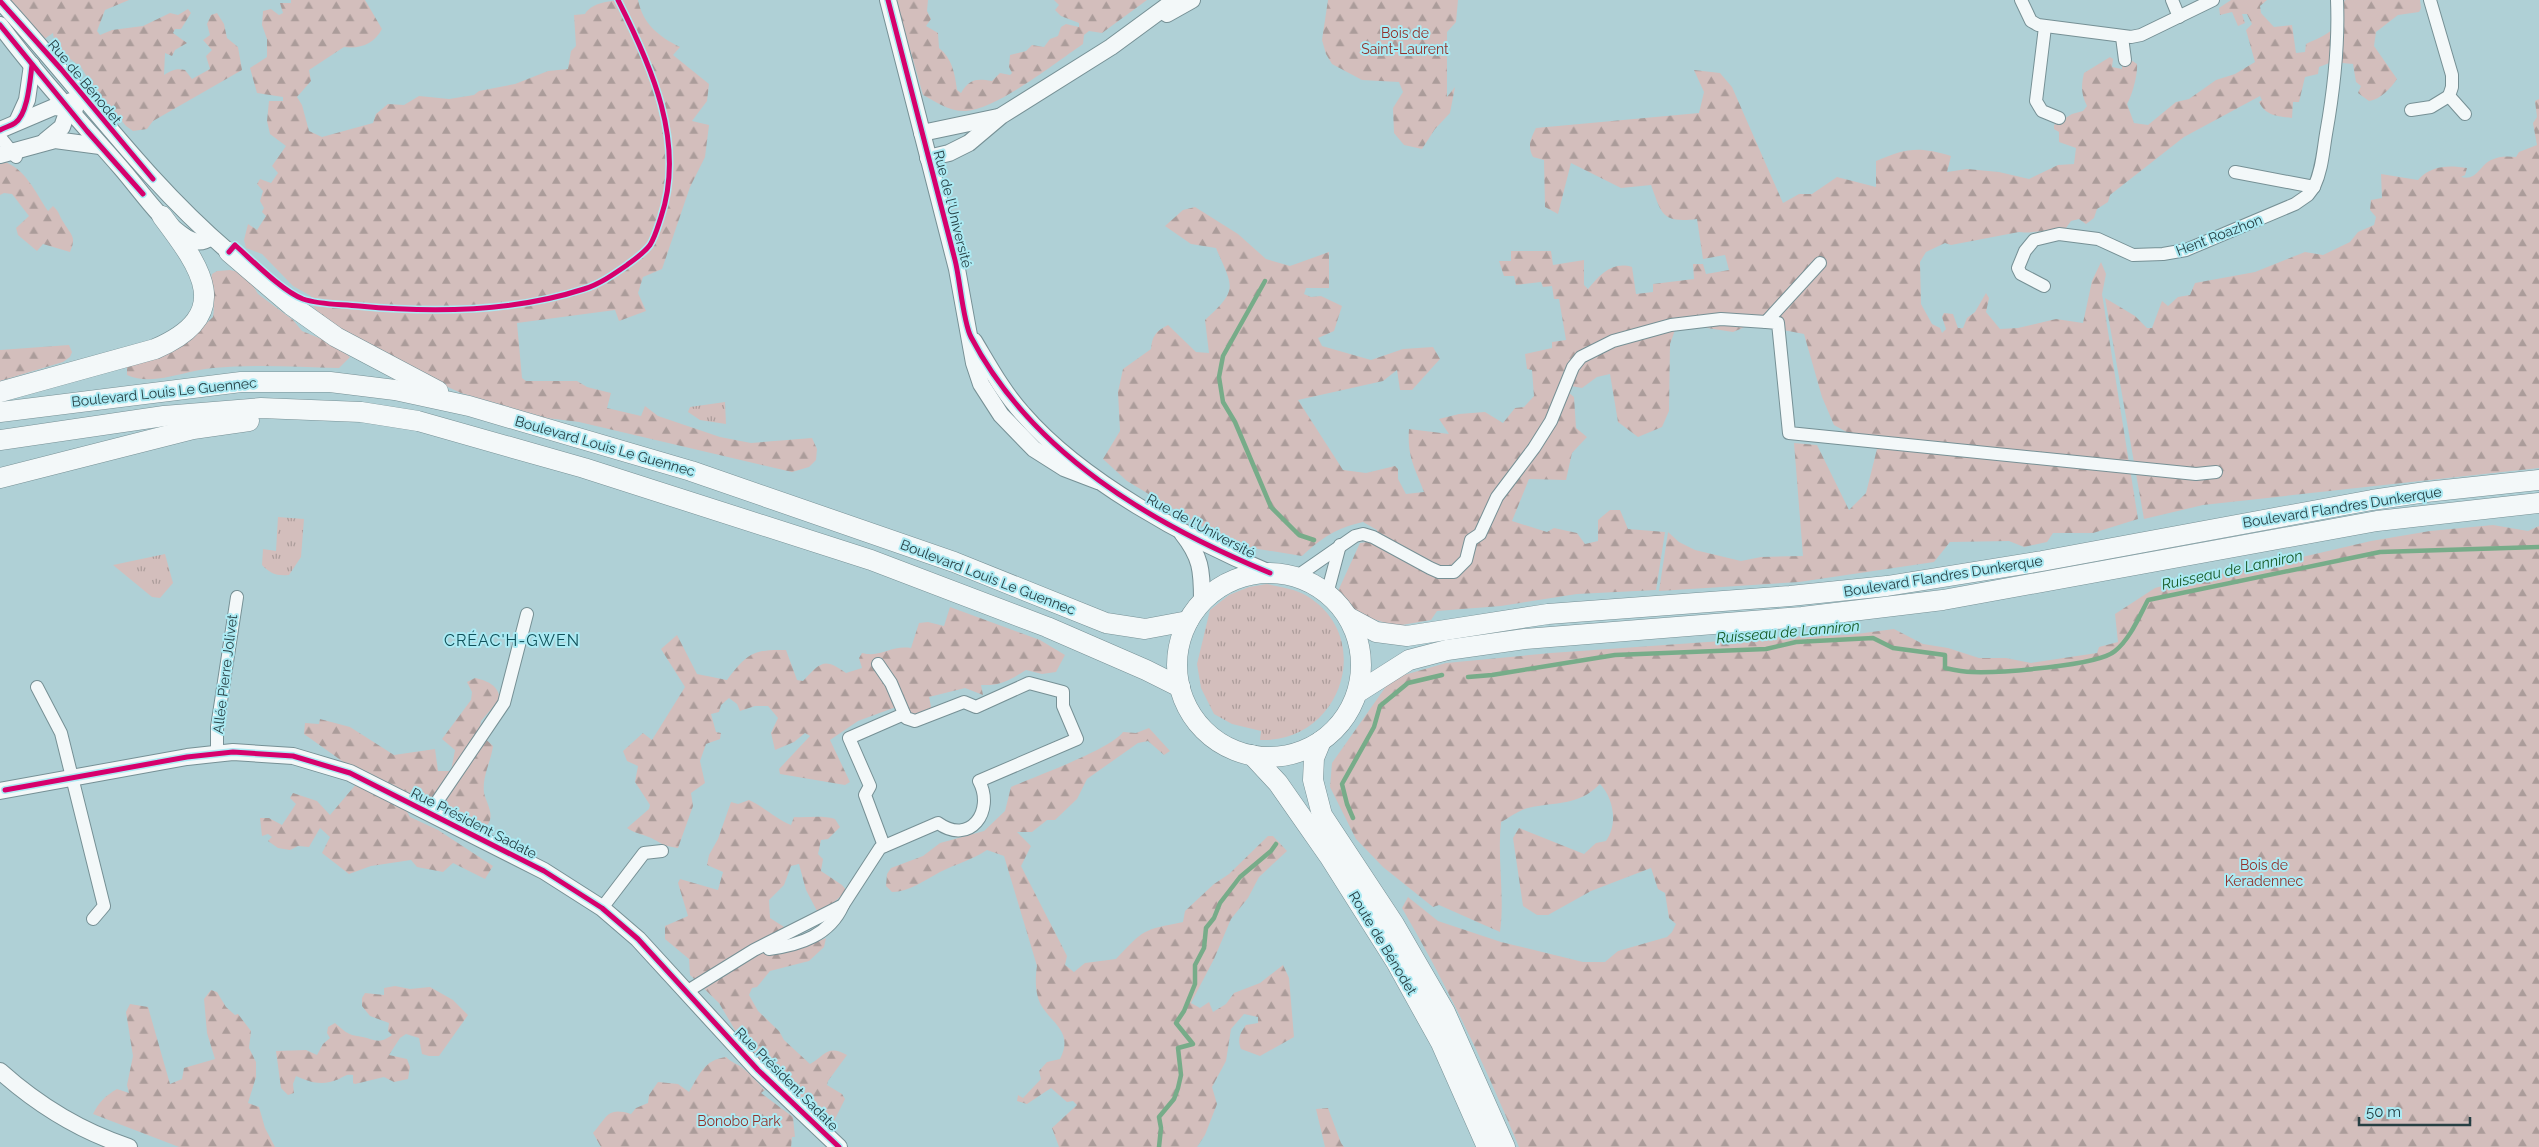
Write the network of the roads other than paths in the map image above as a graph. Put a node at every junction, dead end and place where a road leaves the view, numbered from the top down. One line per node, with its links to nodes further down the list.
1 (888, 0): 27 (street, Rue de l'Université)
2 (1174, 0): 13 (street)
3 (1192, 0): 13 (street)
4 (2020, 0): 12 (street)
5 (2172, 0): 10 (street)
6 (2213, 0): 10 (street)
7 (2337, 0): 34 (street, Hent Roazhon)
8 (2430, 0): 18 (street)
9 (0, 1): 17 (street, Rue de Bénodet)
10 (2179, 16): 14 (street)
11 (0, 25): 16 (street, Rue de Bénodet)
12 (2045, 27): 14 (street); 24 (street)
13 (1129, 33): 23 (street)
14 (2122, 37): 15 (street)
15 (2125, 60)
16 (32, 65): 19 (street, Rue de Bénodet); 25 (street)
17 (74, 87): 19 (street); 22 (street, Rue de Bénodet)
18 (2448, 96): 20 (street); 21 (street)
19 (69, 108): 22 (street); 25 (street); 29 (street); 30 (street, Rue de Bénodet)
20 (2411, 110)
21 (2465, 114)
22 (97, 115): 36 (street, Rue de Bénodet)
23 (1001, 116): 27 (street); 32 (street)
24 (2059, 118)
25 (17, 122): 26 (street)
26 (0, 130)
27 (922, 134): 32 (street, Rue de l'Université)
28 (0, 137): 31 (street)
29 (45, 141): 30 (street); 31 (street)
30 (100, 146): 35 (street)
31 (9, 154)
32 (928, 158): 50 (street, Rue de l'Université)
33 (2235, 172): 34 (street)
34 (2314, 186): 39 (street, Hent Roazhon)
35 (162, 216): 36 (street); 41 (main road)
36 (212, 237): 37 (street, Rue de Bénodet)
37 (229, 252): 42 (main road)
38 (1820, 263): 40 (street)
39 (2044, 286)
40 (1766, 322): 46 (street); 51 (street)
41 (0, 392)
42 (469, 406): 43 (main road, Boulevard Louis Le Guennec); 59 (main road, Boulevard Louis Le Guennec)
43 (0, 412)
44 (0, 440): 45 (main road, Boulevard Louis Le Guennec)
45 (489, 440): 47 (main road); 62 (main road, Boulevard Louis Le Guennec)
46 (2216, 472)
47 (0, 478)
48 (2539, 480): 58 (main road, Boulevard Flandres Dunkerque)
49 (2539, 503): 63 (main road, Boulevard Flandres Dunkerque)
50 (1181, 531): 52 (street, Rue de l'Université); 56 (street, Rue de l'Université)
51 (1340, 546): 53 (street); 54 (street)
52 (1270, 573): 53 (main road); 56 (main road)
53 (1296, 577): 54 (main road)
54 (1327, 594): 58 (main road)
55 (237, 597): 66 (street, Allée Pierre Jolivet)
56 (1202, 600): 59 (main road)
57 (527, 614): 70 (street)
58 (1348, 617): 63 (main road)
59 (1188, 621): 62 (main road)
60 (878, 664): 64 (street)
61 (37, 687): 68 (street)
62 (1180, 687): 67 (main road)
63 (1357, 693): 65 (main road)
64 (904, 714): 71 (street); 71 (street)
65 (1321, 741): 67 (main road); 80 (main road, Route de Bénodet)
66 (217, 753): 68 (street, Rue Président Sadate); 70 (street, Rue Président Sadate)
67 (1252, 756): 79 (main road, Route de Bénodet)
68 (72, 778): 69 (street, Rue Président Sadate); 74 (street)
69 (0, 791)
70 (430, 812): 73 (street, Rue Président Sadate)
71 (884, 846): 75 (street)
72 (662, 851): 73 (street)
73 (602, 908): 75 (street, Rue Président Sadate)
74 (94, 918)
75 (686, 992): 78 (street, Rue Président Sadate)
76 (0, 1070): 77 (street)
77 (129, 1147)
78 (839, 1147)
79 (1487, 1147)
80 (1505, 1147)

